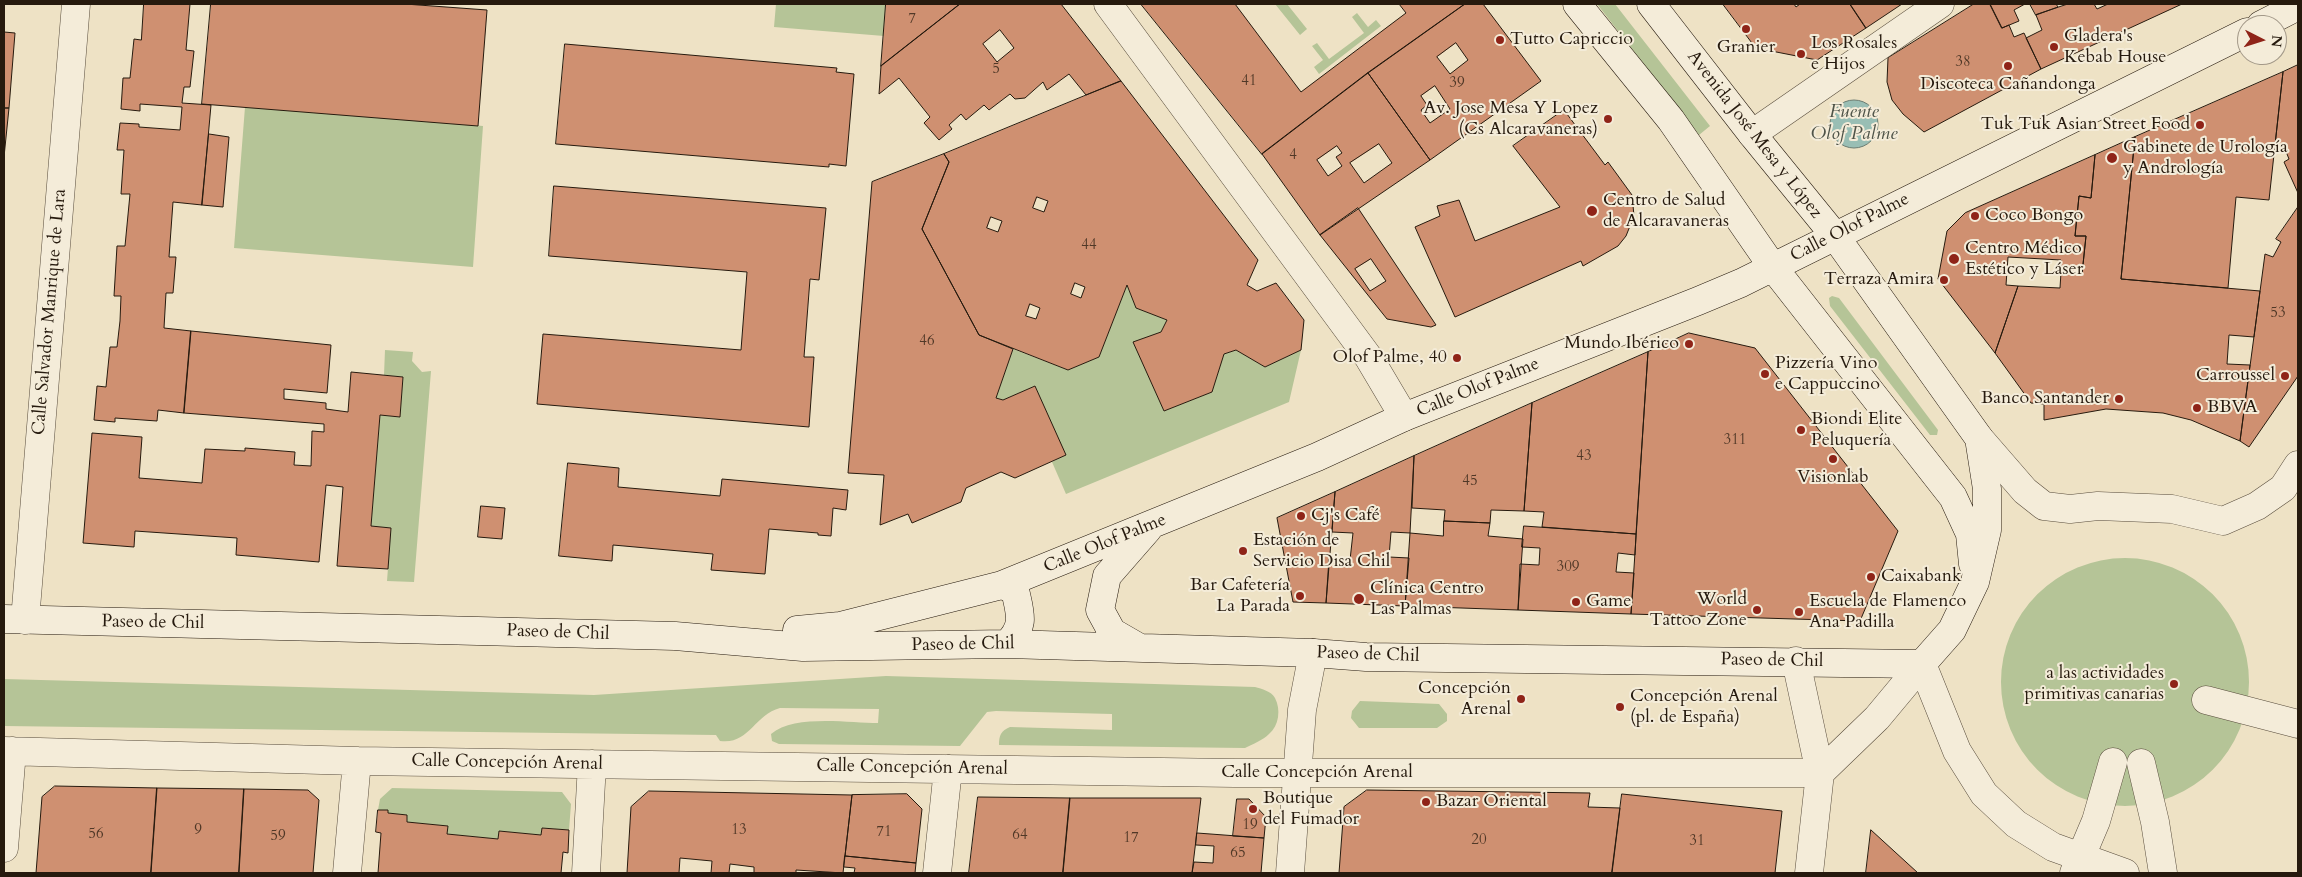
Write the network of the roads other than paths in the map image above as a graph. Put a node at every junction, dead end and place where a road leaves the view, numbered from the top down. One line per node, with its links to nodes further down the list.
1 (76, 4): 18 (street, Calle Salvador Manrique de Lara)
2 (1108, 4): 12 (street)
3 (1577, 4): 11 (street)
4 (1651, 4): 9 (street, Avenida José Mesa y López)
5 (1940, 4): 9 (street)
6 (2298, 6): 7 (street)
7 (2280, 15)
8 (2237, 37): 10 (street, Calle Olof Palme)
9 (1752, 134): 10 (street, Avenida José Mesa y López)
10 (1835, 236): 11 (street, Calle Olof Palme); 13 (street, Avenida José Mesa y López)
11 (1772, 266): 12 (street, Calle Olof Palme); 16 (street)
12 (1404, 417): 15 (street, Calle Olof Palme)
13 (1979, 438): 14 (street, Avenida José Mesa y López); 16 (street)
14 (2298, 465)
15 (1150, 526): 17 (street, Calle Olof Palme); 21 (street)
16 (1975, 582): 24 (street)
17 (1002, 585): 19 (street, Calle Olof Palme); 20 (street)
18 (15, 620): 19 (street, Paseo de Chil)
19 (675, 636): 20 (street, Paseo de Chil)
20 (1007, 644): 21 (street, Paseo de Chil)
21 (1138, 647): 22 (street, Paseo de Chil)
22 (1313, 653): 23 (street, Paseo de Chil); 33 (street)
23 (1796, 661): 24 (street, Paseo de Chil); 34 (street)
24 (1922, 664): 34 (street); 36 (street)
25 (2206, 700): 26 (street)
26 (2298, 724)
27 (8, 751): 28 (street, Calle Concepción Arenal); 35 (street)
28 (357, 761): 31 (street, Calle Concepción Arenal); 37 (street)
29 (2113, 762): 36 (street)
30 (2141, 763): 43 (street)
31 (592, 764): 32 (street, Calle Concepción Arenal); 38 (street)
32 (948, 769): 33 (street, Calle Concepción Arenal); 39 (street)
33 (1299, 773): 34 (street, Calle Concepción Arenal); 40 (street)
34 (1820, 773): 41 (street)
35 (4, 848)
36 (2077, 865): 42 (street)
37 (347, 873)
38 (586, 873)
39 (937, 873)
40 (1290, 873)
41 (1808, 873)
42 (2125, 873)
43 (2163, 873)

